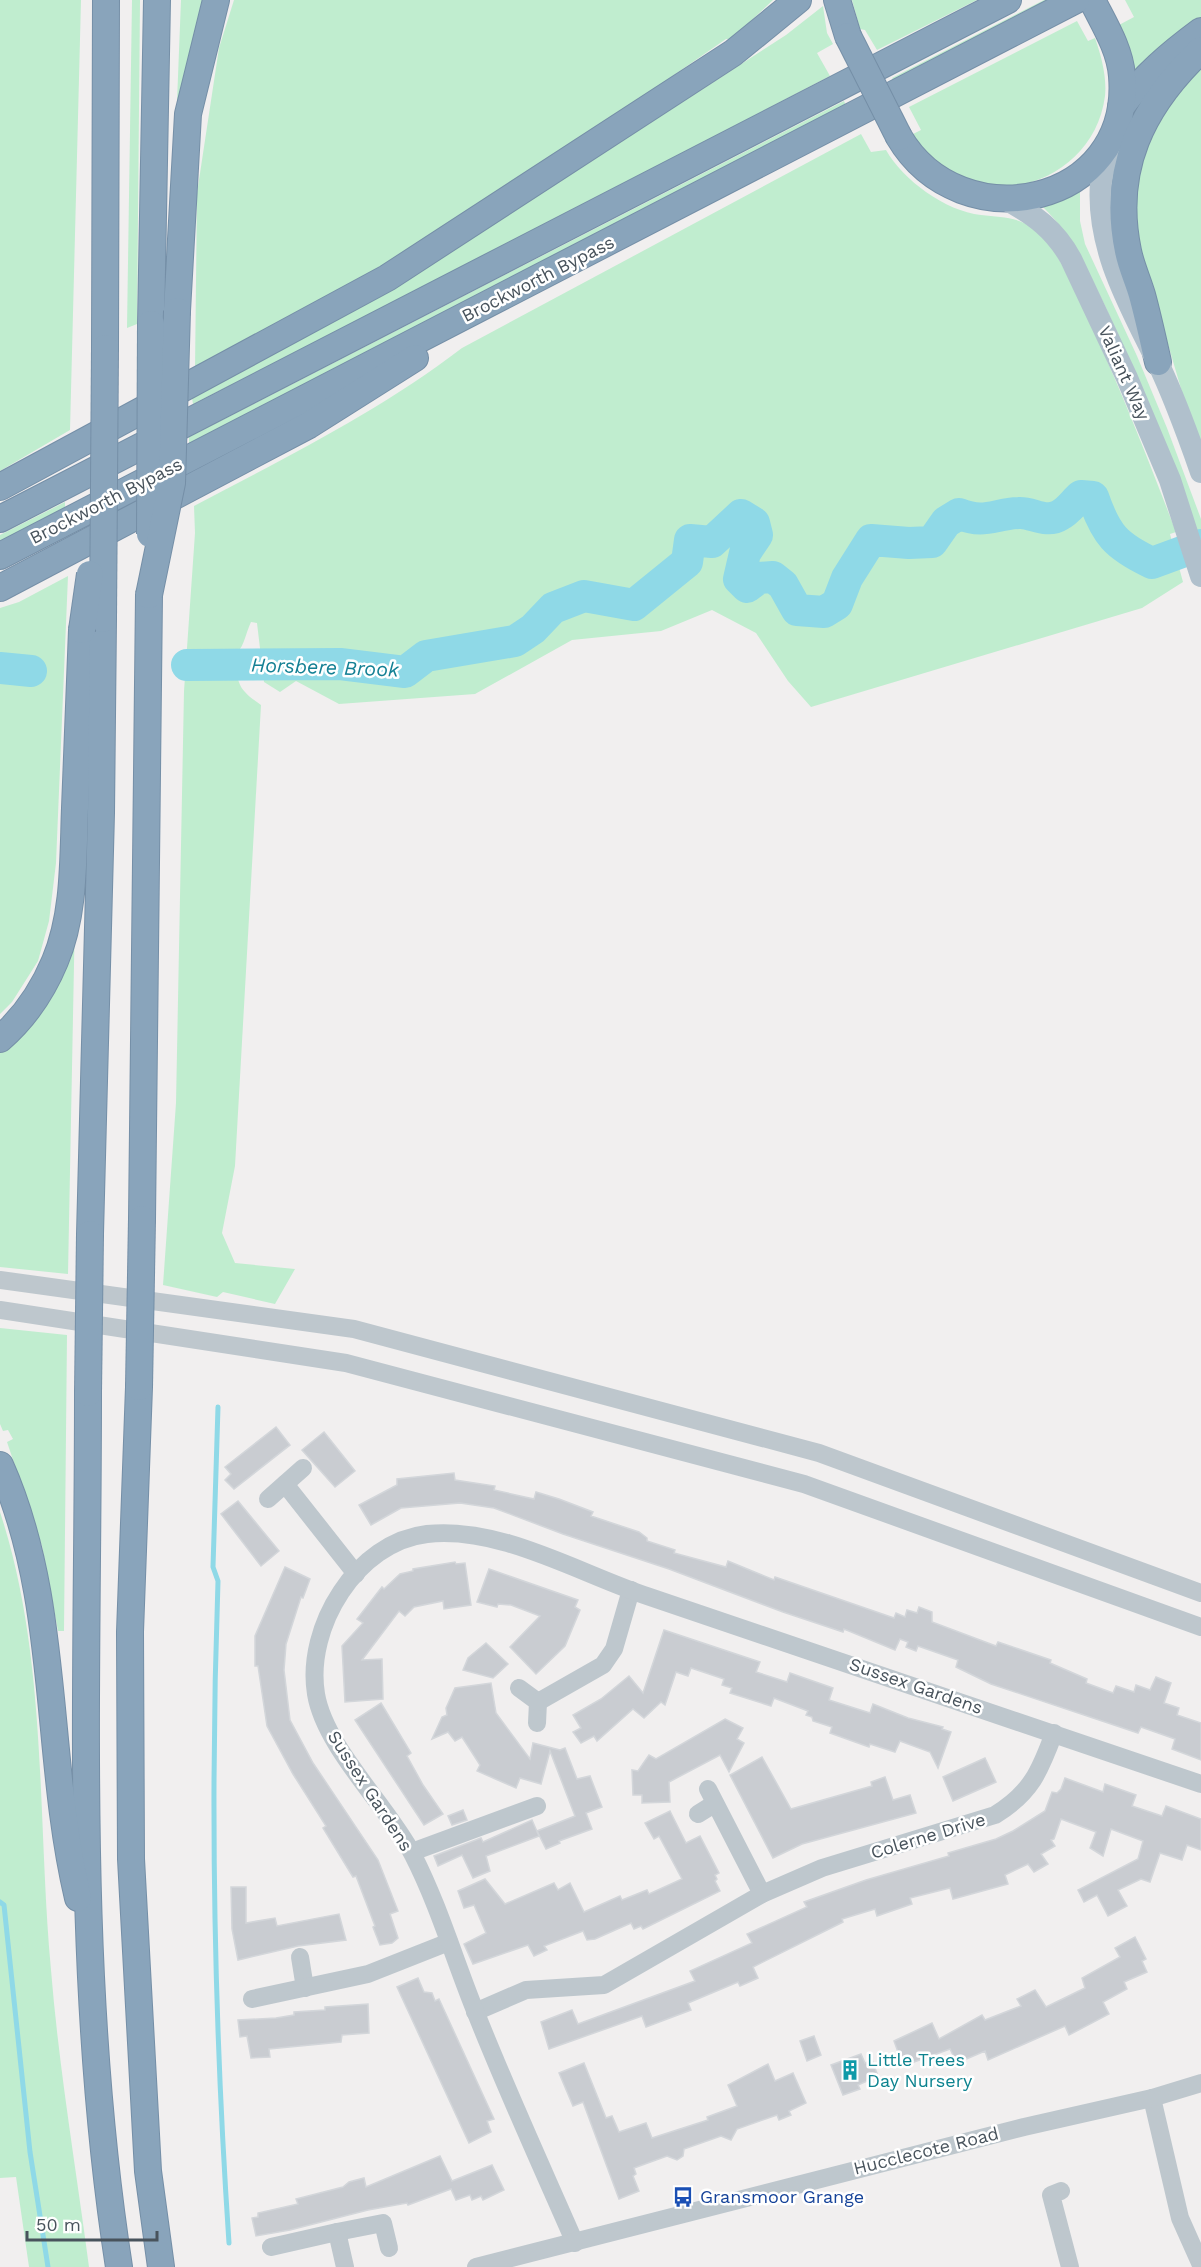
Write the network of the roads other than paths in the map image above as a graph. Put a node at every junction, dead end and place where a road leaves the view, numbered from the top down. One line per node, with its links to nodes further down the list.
1 (106, 0): 23 (highway, bridge)
2 (157, 0): 22 (highway, bridge)
3 (216, 0): 22 (highway, bridge)
4 (798, 0): 17 (highway)
5 (837, 0): 13 (highway, bridge)
6 (1008, 0): 18 (highway, Brockworth Bypass)
7 (1077, 0): 14 (highway, Brockworth Bypass)
8 (1092, 0): 11 (highway)
9 (1201, 31): 11 (highway)
10 (1201, 51): 15 (highway)
11 (1121, 107): 12 (highway)
12 (1111, 143): 13 (highway); 15 (main road, Valiant Way)
13 (1005, 199): 20 (main road, Valiant Way)
14 (552, 272): 19 (highway, Brockworth Bypass); 21 (highway)
15 (1158, 362): 16 (main road, Valiant Way)
16 (1201, 472)
17 (0, 487)
18 (0, 519)
19 (0, 556)
20 (1201, 574)
21 (0, 588)
22 (150, 595): 60 (highway, bridge)
23 (93, 625): 24 (highway); 44 (highway, bridge)
24 (0, 1039)
25 (0, 1280): 33 (street)
26 (0, 1310): 34 (street)
27 (0, 1465): 44 (highway)
28 (303, 1468): 29 (street)
29 (285, 1484): 30 (street); 31 (street)
30 (268, 1498)
31 (356, 1574): 32 (street, Sussex Gardens); 42 (street, Sussex Gardens)
32 (631, 1590): 36 (street); 38 (street, Sussex Gardens)
33 (1201, 1593)
34 (1201, 1627)
35 (519, 1688): 36 (street)
36 (538, 1702): 37 (street)
37 (537, 1723)
38 (1054, 1732): 39 (street, Sussex Gardens); 43 (street, Colerne Drive)
39 (1201, 1784)
40 (537, 1806): 42 (street)
41 (698, 1814): 43 (street)
42 (412, 1852): 45 (street, Sussex Gardens)
43 (762, 1894): 49 (street, Colerne Drive)
44 (88, 1942): 59 (highway)
45 (449, 1942): 47 (street); 49 (street, Sussex Gardens)
46 (300, 1957): 47 (street)
47 (305, 1988): 48 (street)
48 (252, 1998)
49 (475, 2012): 54 (street, Sussex Gardens)
50 (1201, 2083): 51 (street, Hucclecote Road)
51 (1152, 2098): 54 (street, Hucclecote Road); 58 (street)
52 (1061, 2191): 63 (street)
53 (337, 2232): 55 (street); 56 (street); 61 (street)
54 (575, 2243): 57 (street, Hucclecote Road)
55 (389, 2248)
56 (281, 2251)
57 (505, 2264): 62 (street, Hucclecote Road)
58 (1201, 2265)
59 (119, 2267)
60 (161, 2267)
61 (345, 2267)
62 (476, 2267)
63 (1070, 2267)

